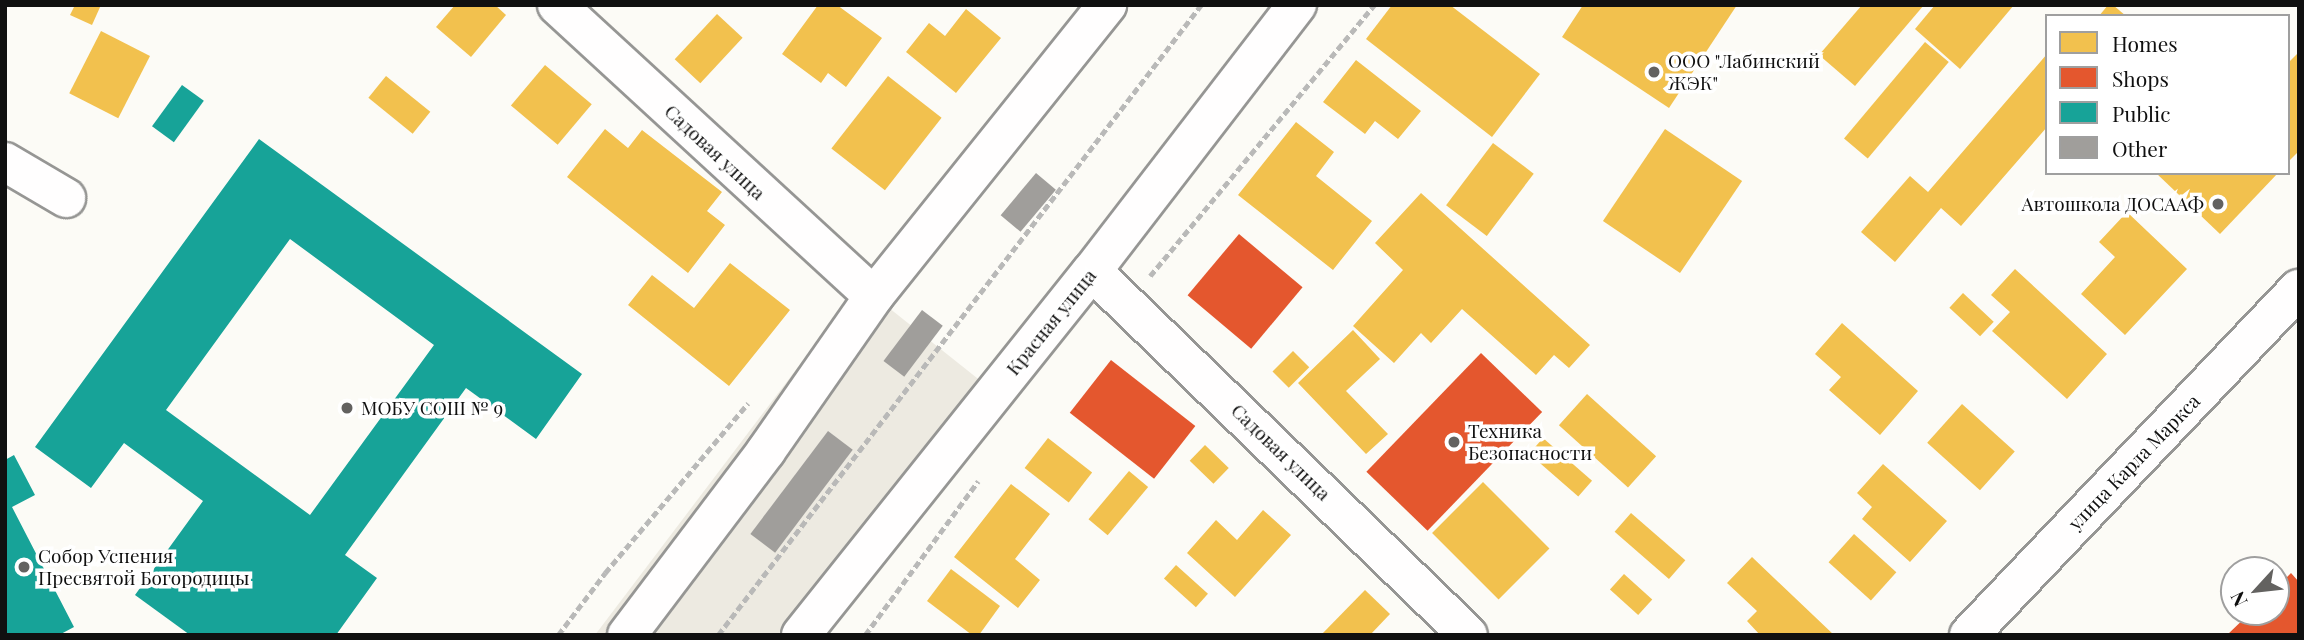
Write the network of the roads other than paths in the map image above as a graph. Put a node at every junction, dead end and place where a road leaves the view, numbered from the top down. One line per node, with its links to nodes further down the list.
1 (558, 5): 8 (street, Садовая улица)
2 (1107, 5): 8 (street)
3 (1297, 5): 6 (street, Красная улица)
4 (5, 162): 5 (street)
5 (66, 198)
6 (1092, 271): 10 (street, Красная улица); 11 (street, Садовая улица)
7 (2299, 289): 12 (street, улица Карла Маркса)
8 (874, 296): 9 (street)
9 (627, 635)
10 (800, 635)
11 (1468, 635)
12 (1969, 635)

